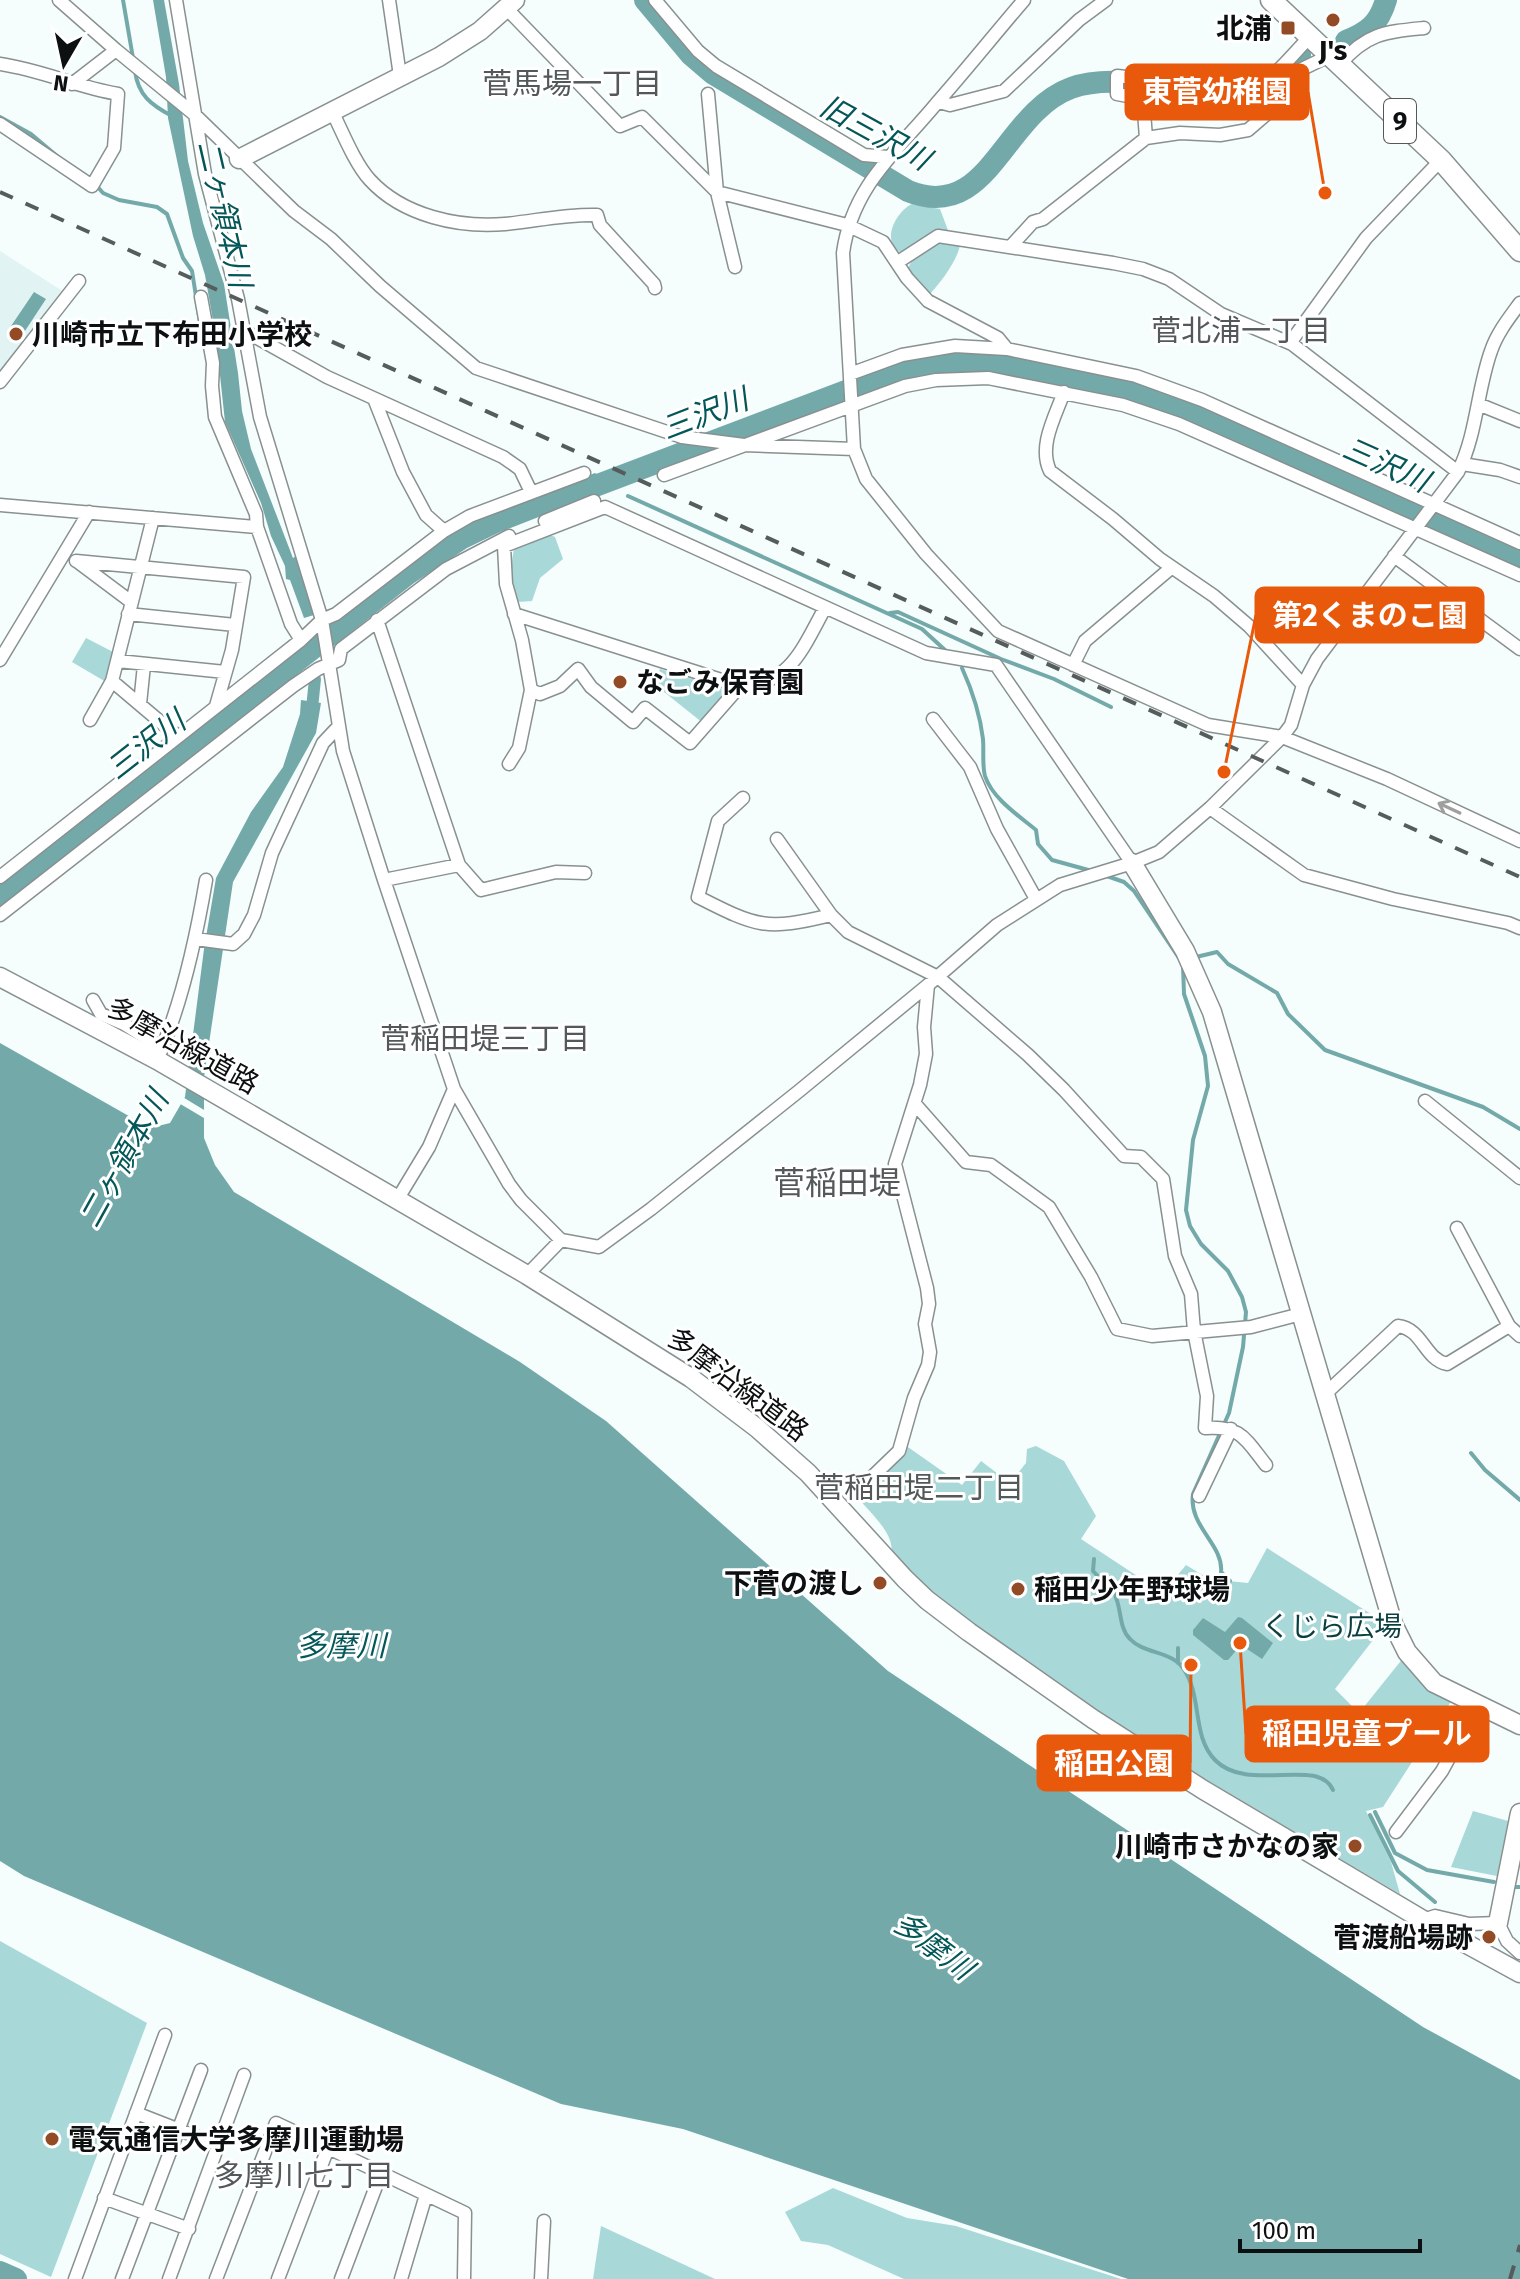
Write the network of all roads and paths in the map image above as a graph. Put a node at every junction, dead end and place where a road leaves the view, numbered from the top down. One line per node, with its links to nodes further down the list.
1 (59, 0): 11 (street)
2 (176, 0): 18 (street)
3 (389, 0): 14 (street)
4 (655, 0): 23 (street)
5 (1024, 0): 17 (street)
6 (1106, 0): 17 (street)
7 (1271, 0): 10 (main road, 9)
8 (511, 4): 14 (street); 25 (street)
9 (1424, 28): 12 (street)
10 (1310, 37): 12 (main road, 9); 21 (street)
11 (116, 50): 15 (street); 18 (street)
12 (1335, 60): 21 (street); 24 (main road, 9)
13 (0, 64): 15 (street)
14 (400, 76): 19 (street)
15 (72, 84): 20 (street)
16 (708, 94): 25 (street)
17 (939, 102): 23 (street)
18 (190, 111): 22 (street); 35 (street)
19 (332, 111): 22 (street); 32 (street)
20 (0, 124)
21 (1146, 138): 27 (street)
22 (239, 159): 45 (street)
23 (885, 160): 26 (street)
24 (1441, 160): 28 (main road, 9); 36 (street)
25 (717, 192): 26 (street); 30 (street)
26 (847, 225): 29 (street); 38 (street)
27 (1011, 246): 29 (street); 36 (street)
28 (1520, 251)
29 (898, 262): 37 (street)
30 (735, 267)
31 (79, 281): 39 (street)
32 (655, 288)
33 (201, 297): 57 (street)
34 (1520, 303): 43 (street)
35 (243, 330): 41 (street); 71 (street)
36 (1290, 343): 47 (street)
37 (1007, 349): 38 (street); 53 (street)
38 (850, 374): 42 (street)
39 (0, 382)
40 (1064, 392): 42 (street); 58 (street); 65 (street)
41 (375, 401): 51 (street); 59 (street)
42 (852, 404): 45 (street); 46 (street)
43 (1478, 404): 44 (street); 47 (street)
44 (1520, 421)
45 (744, 445): 46 (street); 49 (street)
46 (854, 449): 79 (street)
47 (1460, 468): 50 (street); 53 (street)
48 (584, 473): 51 (street)
49 (664, 475)
50 (1520, 477)
51 (531, 492): 59 (street)
52 (594, 501): 70 (street)
53 (1433, 504): 58 (street); 60 (street)
54 (0, 505): 55 (street)
55 (89, 512): 56 (street); 61 (street)
56 (153, 518): 57 (street); 64 (street)
57 (257, 527): 73 (street)
58 (1415, 529): 62 (street); 66 (street)
59 (444, 531): 71 (street)
60 (1520, 543)
61 (62, 555): 63 (street); 75 (street)
62 (1394, 556): 74 (street); 82 (street)
63 (76, 561): 64 (street); 67 (street)
64 (140, 566): 67 (street); 72 (street)
65 (1171, 568): 79 (street); 82 (street)
66 (1520, 575)
67 (129, 608): 72 (street); 77 (street)
68 (825, 608): 69 (street); 83 (street); 97 (street)
69 (514, 614): 83 (street); 84 (street)
70 (377, 620): 76 (street); 98 (street)
71 (322, 623): 73 (street); 76 (street)
72 (235, 625): 80 (street)
73 (301, 640): 86 (street)
74 (1520, 649)
75 (0, 660)
76 (329, 660): 89 (street); 104 (street)
77 (118, 661): 78 (street); 81 (street)
78 (144, 665): 80 (street); 85 (street)
79 (1073, 665): 91 (street)
80 (225, 672): 86 (street)
81 (112, 681): 85 (street); 88 (street)
82 (1303, 685): 91 (street)
83 (740, 686): 84 (street)
84 (531, 690): 92 (street)
85 (140, 704): 90 (street)
86 (216, 706): 90 (street)
87 (933, 719): 103 (street)
88 (90, 720)
89 (338, 727): 102 (street); 107 (street)
90 (177, 736): 100 (street)
91 (1282, 737): 94 (street); 96 (street, one-way to 91)
92 (509, 764)
93 (743, 798): 105 (street)
94 (1210, 808): 97 (street); 106 (street)
95 (777, 839): 105 (street)
96 (1520, 841)
97 (1132, 863): 103 (street); 120 (street)
98 (459, 865): 99 (street); 102 (street)
99 (585, 873)
100 (0, 877)
101 (206, 880): 107 (street)
102 (384, 880): 112 (street)
103 (1036, 899): 109 (street)
104 (0, 915)
105 (831, 915): 109 (street)
106 (1520, 928)
107 (196, 939): 111 (street)
108 (0, 977): 111 (street, 多摩沿線道路)
109 (933, 981): 114 (street); 118 (street); 122 (street)
110 (93, 1000): 111 (street)
111 (162, 1058): 116 (street, 多摩沿線道路)
112 (454, 1089): 116 (street); 118 (street)
113 (1425, 1101): 115 (street)
114 (915, 1104): 122 (street); 127 (street)
115 (1520, 1178)
116 (397, 1200): 119 (street, 多摩沿線道路)
117 (1457, 1228): 121 (street)
118 (561, 1240): 119 (street)
119 (527, 1275): 133 (street, 多摩沿線道路)
120 (1301, 1314): 122 (street); 124 (street)
121 (1509, 1326): 123 (street); 124 (street)
122 (1194, 1331): 125 (street)
123 (1520, 1336)
124 (1324, 1395): 129 (street)
125 (1225, 1428): 126 (street); 128 (street)
126 (1266, 1465)
127 (869, 1480)
128 (1199, 1496)
129 (1478, 1705): 130 (street); 132 (street)
130 (1520, 1725)
131 (1520, 1813): 134 (street)
132 (1396, 1832)
133 (1423, 1920): 134 (street); 136 (street, 多摩沿線道路)
134 (1498, 1923): 135 (street)
135 (1520, 1953)
136 (1520, 1973)
137 (165, 2035): 140 (street)
138 (201, 2070): 141 (street)
139 (244, 2075): 142 (street)
140 (136, 2113): 141 (street); 146 (street)
141 (179, 2129): 142 (street); 147 (street)
142 (218, 2145): 149 (street)
143 (328, 2148): 144 (street); 153 (street); 154 (street)
144 (381, 2173): 145 (street); 155 (street)
145 (426, 2195): 156 (street); 157 (street)
146 (104, 2198): 147 (street); 150 (street)
147 (146, 2213): 149 (street); 151 (street)
148 (544, 2221): 158 (street)
149 (189, 2229): 152 (street)
150 (75, 2279)
151 (122, 2279)
152 (169, 2279)
153 (216, 2279)
154 (278, 2279)
155 (341, 2279)
156 (401, 2279)
157 (464, 2279)
158 (541, 2279)

